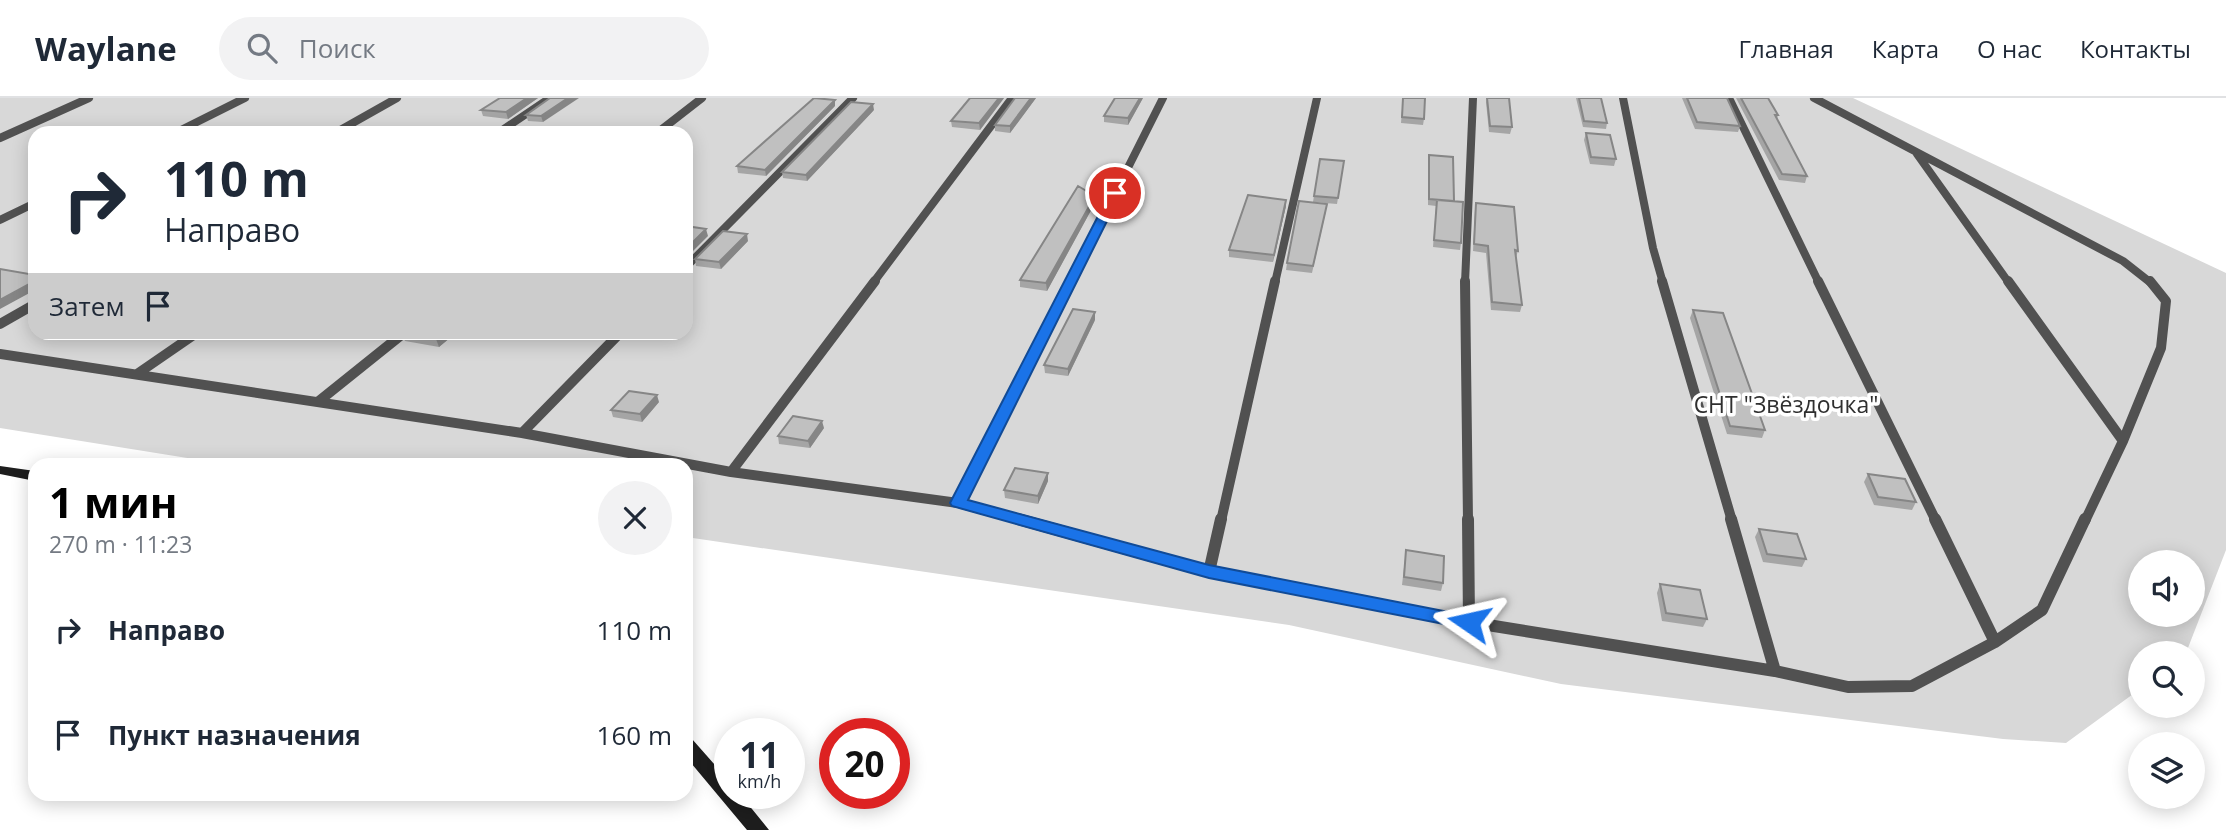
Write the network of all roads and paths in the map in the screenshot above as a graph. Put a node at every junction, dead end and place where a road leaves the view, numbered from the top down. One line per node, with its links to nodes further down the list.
1 (89, 98): 18 (lane)
2 (245, 98): 14 (lane)
3 (397, 98): 15 (lane)
4 (550, 98): 16 (lane)
5 (702, 98): 17 (lane)
6 (853, 98): 22 (lane)
7 (1012, 98): 36 (lane)
8 (1163, 98): 38 (lane)
9 (1317, 98): 39 (lane)
10 (1473, 98): 40 (lane)
11 (1623, 98): 42 (lane)
12 (1728, 98): 41 (lane)
13 (1814, 98): 19 (lane)
14 (189, 126)
15 (347, 126)
16 (508, 126)
17 (666, 126)
18 (0, 138)
19 (1917, 154): 32 (lane); 32 (lane)
20 (28, 206): 21 (lane)
21 (0, 220)
22 (693, 260)
23 (28, 308): 24 (lane)
24 (0, 324)
25 (186, 340): 29 (lane)
26 (395, 340): 30 (lane)
27 (613, 340): 31 (lane)
28 (0, 354): 29 (lane)
29 (136, 374): 30 (lane)
30 (319, 401): 31 (lane)
31 (522, 433): 33 (lane)
32 (2123, 441): 41 (lane)
33 (656, 458)
34 (693, 465): 36 (lane)
35 (0, 470): 37 (street)
36 (731, 472): 38 (lane)
37 (28, 476)
38 (958, 503): 39 (lane)
39 (1209, 572): 40 (lane)
40 (1469, 622): 42 (lane)
41 (1995, 642): 42 (lane)
42 (1775, 671)
43 (693, 752): 44 (street)
44 (759, 830)

